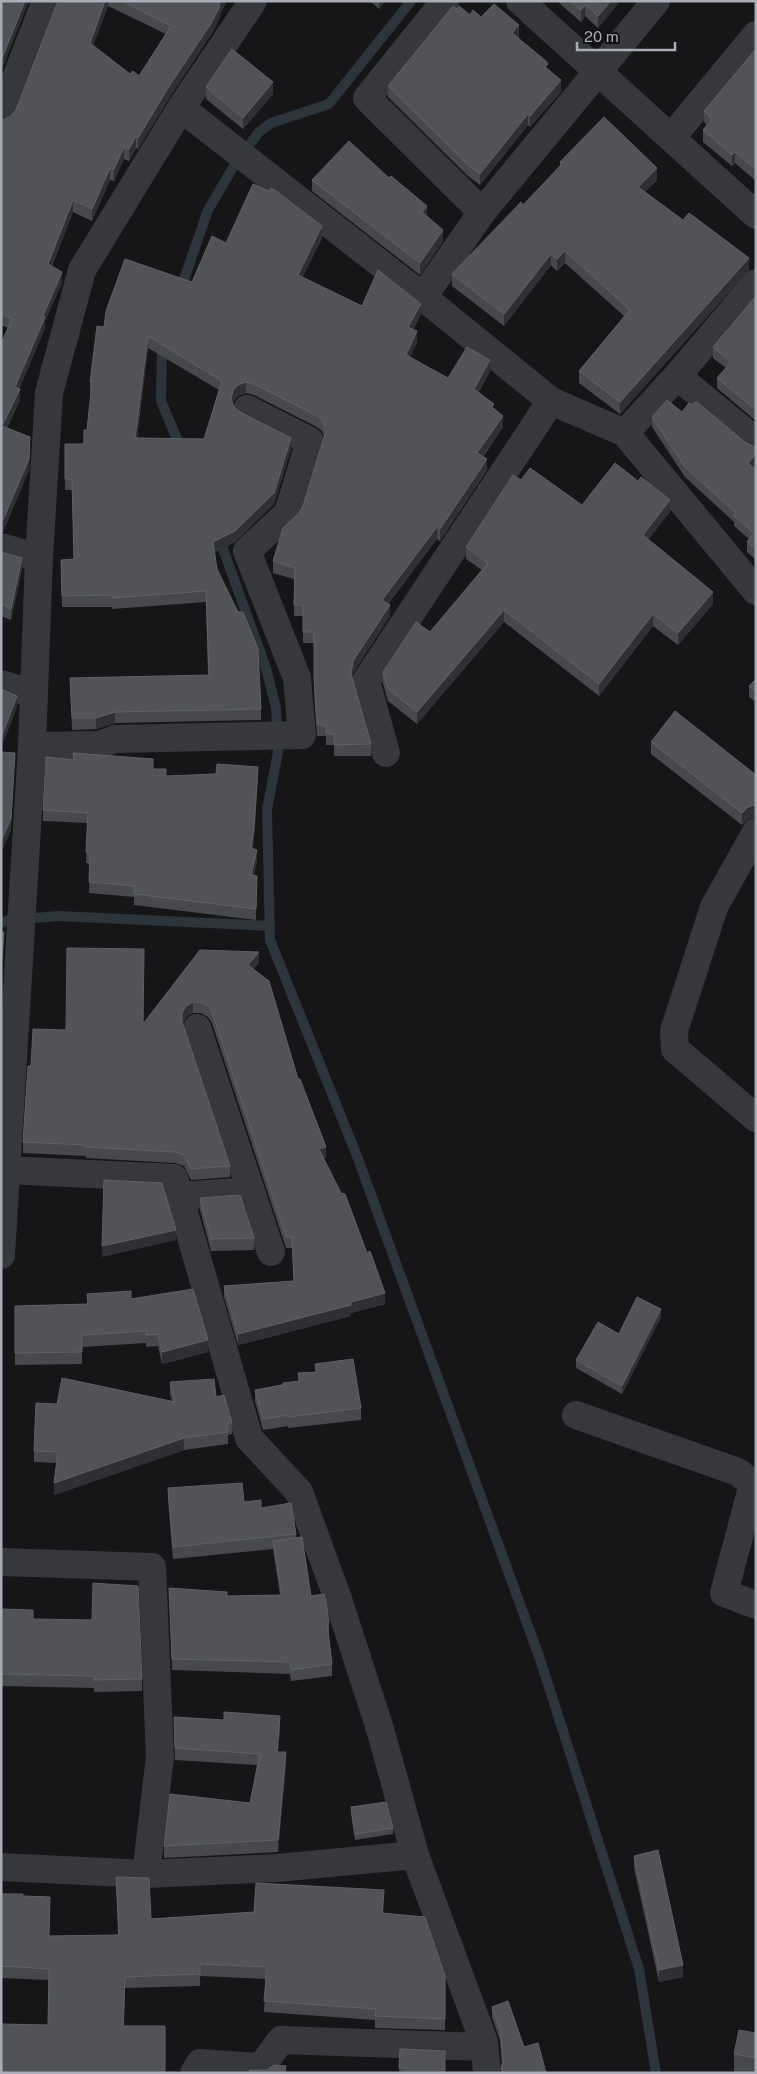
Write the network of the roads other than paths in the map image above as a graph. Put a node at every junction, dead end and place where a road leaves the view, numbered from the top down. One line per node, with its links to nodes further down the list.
1 (46, 1): 9 (street)
2 (253, 1): 8 (street)
3 (445, 1): 11 (street)
4 (520, 1): 7 (street)
5 (656, 1): 7 (street)
6 (756, 35): 10 (street)
7 (599, 72): 10 (street); 11 (street)
8 (181, 108): 14 (street); 21 (street)
9 (1, 116)
10 (671, 138): 12 (street)
11 (482, 212): 14 (street)
12 (756, 215)
13 (756, 283): 15 (street)
14 (423, 297): 16 (street)
15 (677, 376): 18 (street); 19 (street)
16 (551, 401): 18 (street); 26 (street)
17 (247, 409): 25 (street)
18 (625, 433): 22 (street)
19 (756, 441)
20 (1, 547): 21 (street)
21 (39, 558): 24 (street)
22 (756, 591)
23 (1, 684): 24 (street)
24 (34, 694): 25 (street)
25 (32, 746): 30 (street)
26 (386, 753)
27 (756, 832): 29 (street)
28 (197, 1028): 31 (street)
29 (756, 1118)
30 (6, 1170): 32 (street); 34 (street)
31 (251, 1191): 32 (street); 33 (street)
32 (179, 1196): 38 (street)
33 (271, 1252)
34 (1, 1254)
35 (576, 1415): 37 (street)
36 (1, 1562): 40 (street)
37 (756, 1605)
38 (415, 1855): 40 (street); 41 (street)
39 (1, 1867): 40 (street)
40 (146, 1874)
41 (485, 2060): 42 (street)
42 (194, 2073)

